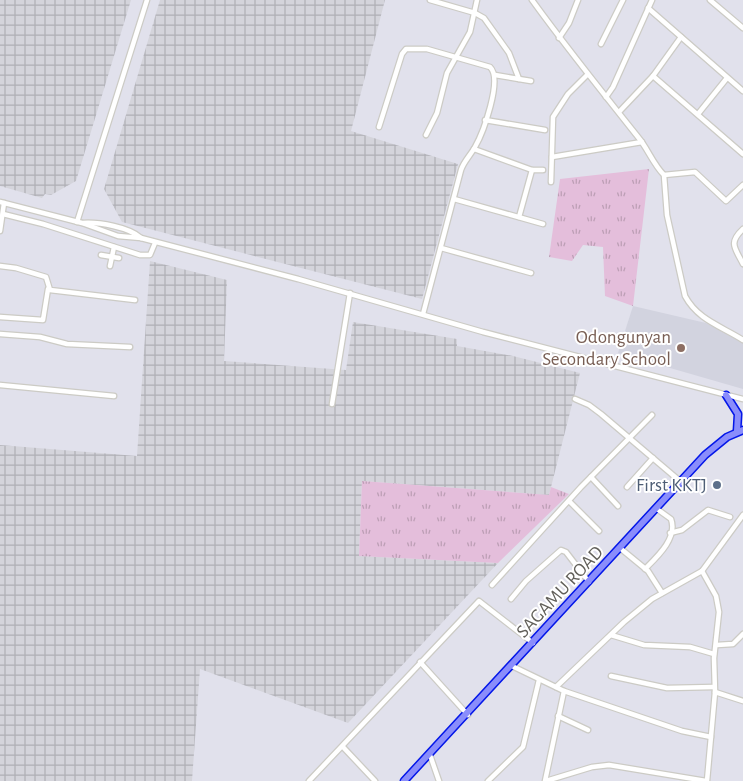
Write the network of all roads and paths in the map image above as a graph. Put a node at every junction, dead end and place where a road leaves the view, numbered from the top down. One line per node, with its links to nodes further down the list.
1 (147, 0): 43 (street)
2 (430, 0): 10 (street)
3 (477, 0): 10 (street)
4 (532, 0): 13 (street)
5 (578, 0): 13 (street)
6 (623, 0): 14 (street)
7 (652, 0): 9 (street)
8 (710, 0): 11 (street)
9 (648, 8): 12 (street); 23 (street)
10 (475, 13): 15 (street); 20 (street)
11 (743, 28)
12 (681, 37): 18 (street); 19 (street)
13 (560, 38): 17 (street)
14 (601, 44)
15 (457, 58): 16 (street); 27 (street); 29 (street)
16 (495, 75): 20 (street); 26 (street)
17 (587, 75): 23 (street); 33 (street)
18 (653, 76): 24 (street); 25 (street)
19 (727, 78): 22 (street); 25 (street)
20 (519, 79): 21 (street)
21 (531, 81)
22 (743, 91)
23 (606, 97): 24 (street)
24 (618, 112): 30 (street)
25 (698, 114): 32 (street)
26 (485, 120): 28 (street); 31 (street)
27 (379, 127)
28 (545, 130)
29 (426, 135)
30 (642, 142): 33 (street); 36 (street)
31 (474, 149): 34 (street); 39 (street)
32 (743, 154)
33 (552, 157): 37 (street)
34 (532, 170): 35 (street); 42 (street)
35 (543, 170)
36 (664, 175): 38 (street); 63 (street)
37 (551, 182)
38 (743, 185)
39 (454, 199): 42 (street); 49 (street)
40 (2, 202): 41 (street); 43 (street)
41 (2, 214): 46 (street); 48 (street)
42 (519, 217): 44 (street)
43 (79, 223): 47 (street)
44 (542, 224)
45 (743, 229): 53 (street)
46 (0, 231)
47 (154, 243): 48 (street); 58 (street)
48 (114, 246): 51 (street)
49 (441, 248): 56 (street); 60 (street)
50 (101, 256): 51 (street)
51 (112, 258): 52 (street); 55 (street)
52 (119, 258)
53 (743, 264)
54 (0, 266): 57 (street)
55 (110, 266)
56 (532, 273)
57 (48, 289): 59 (street); 61 (street)
58 (350, 293): 60 (street); 70 (street)
59 (135, 300)
60 (423, 314): 66 (street)
61 (0, 316)
62 (0, 334): 64 (street)
63 (743, 340)
64 (130, 347)
65 (0, 385): 67 (street)
66 (726, 395): 69 (street); 72 (highway)
67 (114, 396)
68 (575, 399): 73 (street)
69 (743, 399)
70 (332, 404)
71 (652, 414): 73 (street)
72 (740, 431): 76 (highway, SAGAMU ROAD)
73 (628, 439): 74 (street); 75 (street)
74 (654, 458): 76 (street); 77 (street)
75 (591, 477): 78 (street); 79 (street)
76 (681, 482): 80 (highway, SAGAMU ROAD)
77 (627, 487)
78 (569, 501): 83 (street); 89 (street)
79 (618, 506)
80 (658, 509): 84 (street); 85 (highway, SAGAMU ROAD)
81 (743, 515): 87 (street)
82 (730, 517): 84 (street)
83 (599, 531)
84 (670, 533): 86 (street)
85 (620, 548): 86 (street); 88 (highway, SAGAMU ROAD)
86 (645, 568): 90 (street)
87 (702, 572): 90 (street); 95 (street)
88 (589, 582): 91 (street); 94 (highway, SAGAMU ROAD)
89 (492, 585)
90 (662, 593): 93 (street)
91 (511, 599)
92 (743, 634): 95 (street)
93 (611, 635): 96 (street); 101 (street)
94 (533, 643): 97 (street); 98 (highway, SAGAMU ROAD)
95 (717, 645): 96 (street)
96 (714, 654): 102 (street)
97 (420, 662): 105 (street); 109 (street)
98 (512, 666): 100 (street); 105 (highway, SAGAMU ROAD)
99 (611, 676): 102 (street)
100 (539, 680): 101 (street); 115 (street)
101 (556, 687): 103 (street)
102 (715, 690): 104 (street); 108 (street)
103 (564, 691): 106 (street); 108 (street)
104 (743, 701)
105 (468, 714): 110 (highway, SAGAMU ROAD)
106 (558, 716): 107 (street); 116 (street)
107 (588, 730)
108 (711, 737): 117 (street)
109 (344, 747): 111 (street); 112 (street)
110 (430, 755): 113 (highway, SAGAMU ROAD); 114 (street)
111 (309, 781)
112 (376, 781)
113 (404, 781)
114 (439, 781)
115 (488, 781)
116 (546, 781): 117 (street)
117 (706, 781)

